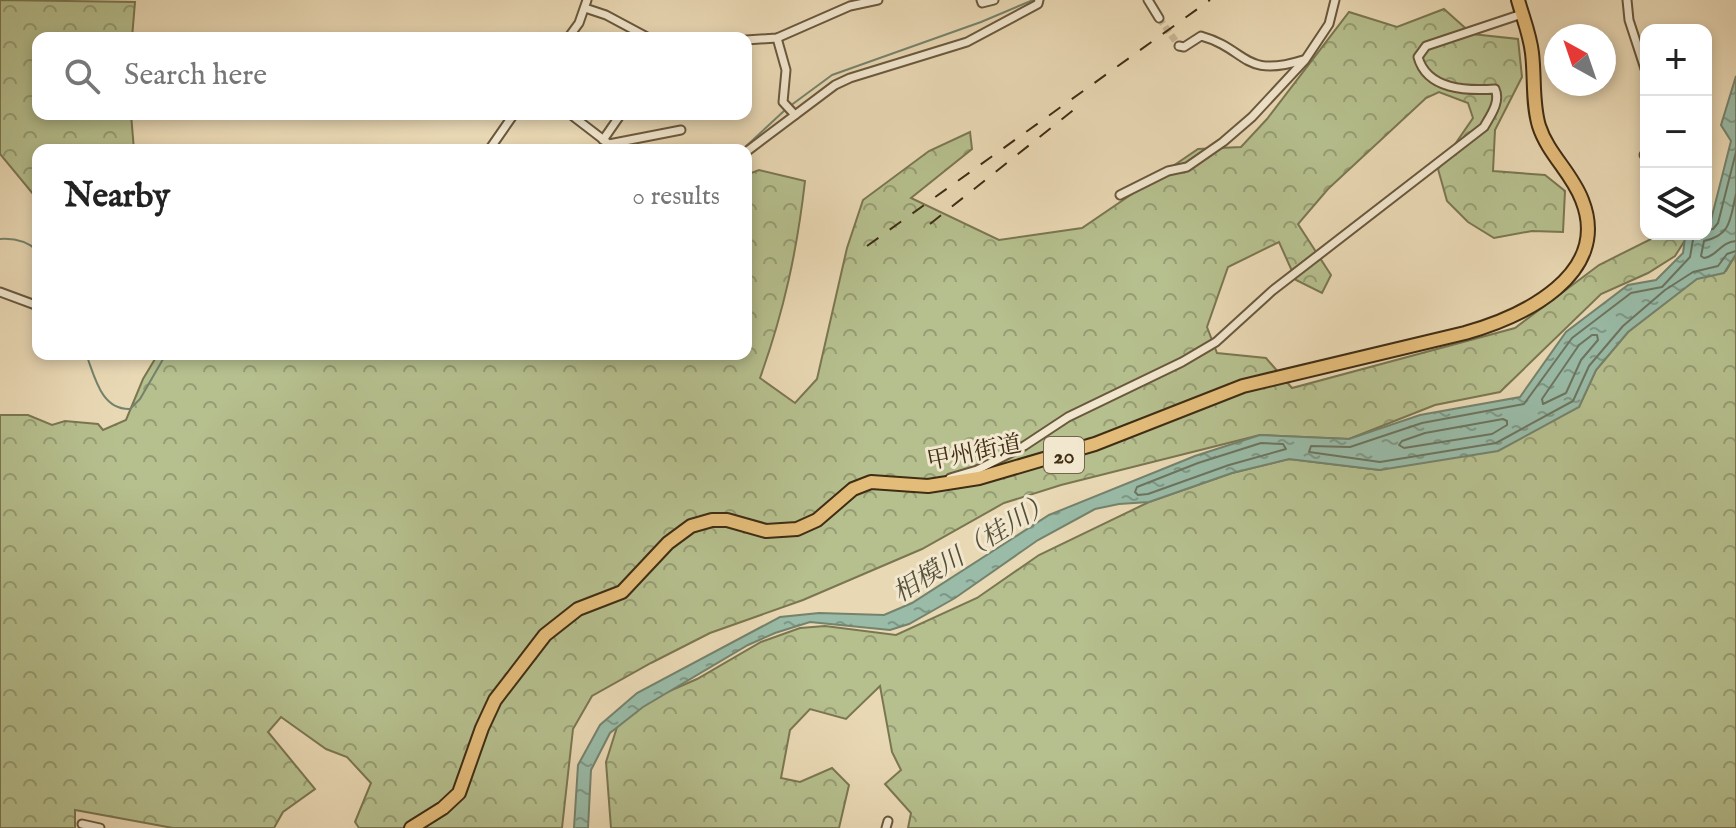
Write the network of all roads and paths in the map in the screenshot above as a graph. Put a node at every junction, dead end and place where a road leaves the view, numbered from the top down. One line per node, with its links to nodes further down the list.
1 (878, 0): 14 (street)
2 (981, 0): 3 (street)
3 (994, 0)
4 (1148, 0): 11 (street)
5 (1335, 0): 18 (street)
6 (1518, 0): 10 (highway, 甲州街道 / 20)
7 (1627, 0): 17 (street)
8 (1038, 2): 19 (street)
9 (586, 4): 12 (street); 13 (street)
10 (1522, 14): 30 (street); 30 (highway, 甲州街道 / 20)
11 (1159, 18)
12 (571, 32)
13 (638, 32)
14 (777, 38): 15 (street); 19 (street)
15 (752, 40)
16 (1179, 46): 18 (street)
17 (1640, 54)
18 (1305, 60): 27 (street)
19 (795, 115): 26 (street)
20 (510, 120): 25 (street)
21 (578, 120): 24 (street)
22 (617, 120): 24 (street)
23 (681, 130): 24 (street)
24 (603, 140)
25 (493, 144)
26 (752, 147)
27 (1120, 195)
28 (0, 292): 29 (street)
29 (32, 304)
30 (944, 485): 33 (highway, 甲州街道 / 20)
31 (82, 824): 32 (street)
32 (100, 828)
33 (411, 828)

